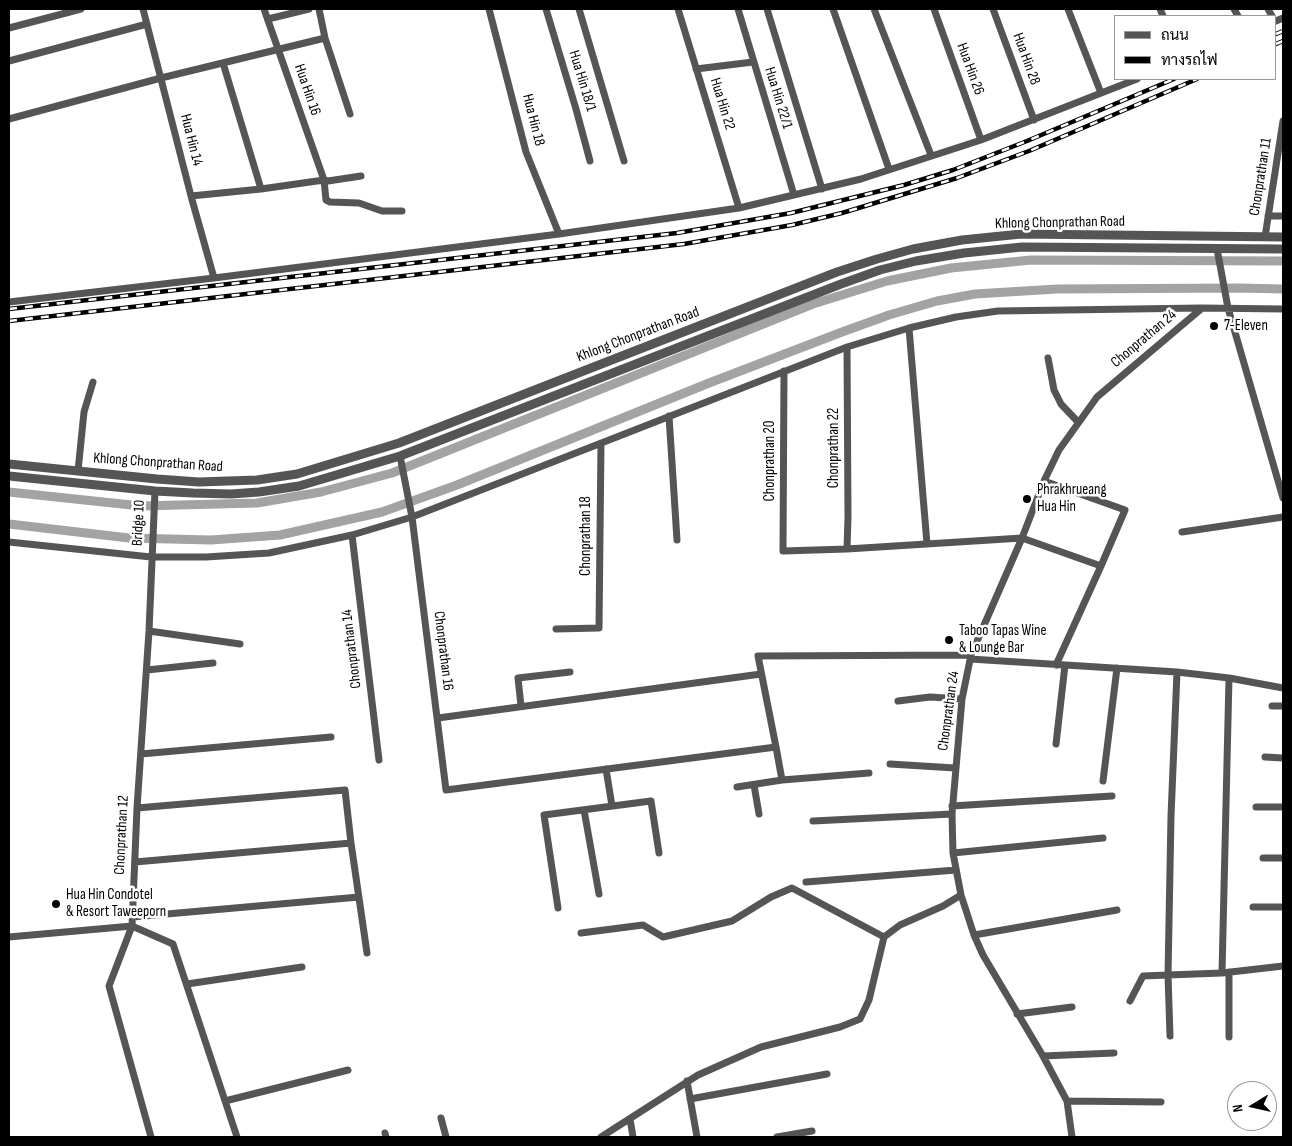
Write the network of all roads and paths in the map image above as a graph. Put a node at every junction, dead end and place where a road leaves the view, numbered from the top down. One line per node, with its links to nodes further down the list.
1 (81, 9): 19 (street)
2 (143, 9): 18 (street, Hua Hin 14)
3 (264, 9): 17 (street, Hua Hin 16)
4 (309, 9): 17 (street)
5 (319, 9): 20 (street)
6 (489, 9): 48 (street, Hua Hin 18)
7 (546, 9): 35 (street, Hua Hin 18/1)
8 (579, 9): 36 (street, Hua Hin 18/1)
9 (678, 9): 25 (street, Hua Hin 22)
10 (738, 9): 23 (street, Hua Hin 22/1)
11 (767, 9): 41 (street)
12 (832, 9): 37 (street)
13 (874, 9): 34 (street)
14 (934, 9): 33 (street, Hua Hin 26)
15 (993, 9): 31 (street, Hua Hin 28)
16 (1068, 9): 28 (street)
17 (268, 19): 21 (street, Hua Hin 16)
18 (147, 24): 22 (street); 26 (street, Hua Hin 14)
19 (9, 28)
20 (325, 38): 21 (street); 29 (street)
21 (278, 49): 24 (street); 39 (street, Hua Hin 16)
22 (9, 61)
23 (753, 62): 25 (street); 42 (street, Hua Hin 22/1)
24 (223, 63): 26 (street); 40 (street)
25 (696, 69): 44 (street, Hua Hin 22)
26 (161, 78): 30 (street); 43 (street, Hua Hin 14)
27 (1134, 80): 28 (street)
28 (1101, 93): 31 (street)
29 (350, 114)
30 (9, 119)
31 (1034, 120): 33 (street)
32 (1283, 121): 46 (street, Chonprathan 11)
33 (981, 140): 34 (street)
34 (931, 155): 37 (street)
35 (590, 161)
36 (624, 161)
37 (890, 169): 41 (street)
38 (361, 176): 39 (street)
39 (324, 180): 40 (street); 45 (street, Hua Hin 16)
40 (261, 189): 43 (street)
41 (822, 189): 42 (street)
42 (794, 195): 44 (street)
43 (191, 196): 54 (street, Hua Hin 14)
44 (740, 208): 48 (street)
45 (402, 211)
46 (1268, 216): 47 (street); 50 (street, Chonprathan 11)
47 (1283, 216)
48 (559, 234): 54 (street)
49 (1216, 237): 50 (street, Khlong Chonprathan Road); 52 (street); 69 (street, Khlong Chonprathan Road)
50 (1265, 237): 51 (street, Khlong Chonprathan Road)
51 (1283, 237)
52 (1217, 249): 53 (street, Khlong Chonprathan Road); 57 (street); 67 (street, Khlong Chonprathan Road)
53 (1283, 249)
54 (214, 278): 55 (street)
55 (9, 302)
56 (1202, 308): 57 (street); 59 (street); 65 (street, Chonprathan 24)
57 (1228, 308): 58 (street); 73 (street)
58 (1283, 309)
59 (909, 328): 60 (street); 81 (street)
60 (847, 347): 62 (street); 82 (street, Chonprathan 22)
61 (1048, 358): 65 (street)
62 (784, 371): 64 (street); 82 (street, Chonprathan 20)
63 (93, 382): 69 (street)
64 (669, 416): 66 (street); 79 (street)
65 (1078, 422): 71 (street, Chonprathan 24)
66 (601, 443): 75 (street); 85 (street, Chonprathan 18)
67 (400, 456): 72 (street, Khlong Chonprathan Road); 75 (street, Chonprathan 16)
68 (9, 464): 69 (street, Khlong Chonprathan Road)
69 (78, 471)
70 (9, 476): 72 (street, Khlong Chonprathan Road)
71 (1044, 481): 78 (street, Chonprathan 24); 84 (street)
72 (155, 491): 83 (street, Bridge 10)
73 (1283, 498)
74 (1283, 516): 76 (street)
75 (412, 517): 77 (street); 104 (street, Chonprathan 16)
76 (1182, 532)
77 (352, 535): 83 (street); 111 (street, Chonprathan 14)
78 (1022, 538): 81 (street); 84 (street); 88 (street, Chonprathan 24)
79 (677, 540)
80 (9, 542): 83 (street)
81 (927, 544): 82 (street)
82 (847, 549)
83 (151, 557): 86 (street, Chonprathan 12)
84 (1102, 566): 90 (street)
85 (556, 629)
86 (149, 631): 87 (street); 93 (street, Chonprathan 12)
87 (240, 644)
88 (971, 657): 90 (street); 96 (street); 99 (street, Chonprathan 24)
89 (213, 663): 93 (street)
90 (1056, 665): 91 (street)
91 (1065, 665): 92 (street); 106 (street)
92 (1117, 668): 95 (street); 117 (street)
93 (146, 670): 108 (street, Chonprathan 12)
94 (570, 672): 101 (street)
95 (1177, 672): 97 (street); 156 (street)
96 (760, 674): 101 (street); 107 (street)
97 (1229, 678): 98 (street); 155 (street)
98 (1283, 688)
99 (962, 699): 100 (street); 113 (street, Chonprathan 24)
100 (898, 701)
101 (521, 706): 104 (street)
102 (1272, 706): 103 (street)
103 (1283, 706)
104 (438, 718): 114 (street, Chonprathan 16)
105 (331, 737): 108 (street)
106 (1056, 744)
107 (776, 747): 114 (street); 116 (street)
108 (140, 754): 125 (street, Chonprathan 12)
109 (1265, 757): 110 (street)
110 (1283, 758)
111 (378, 760)
112 (890, 764): 113 (street)
113 (956, 768): 122 (street, Chonprathan 24)
114 (606, 769): 121 (street)
115 (870, 773): 116 (street)
116 (782, 780): 118 (street)
117 (1102, 781)
118 (754, 785): 119 (street); 127 (street)
119 (737, 787)
120 (1112, 796): 122 (street)
121 (612, 806): 126 (street); 132 (street)
122 (952, 806): 128 (street, Chonprathan 24)
123 (1256, 807): 124 (street)
124 (1283, 807)
125 (137, 808): 131 (street); 136 (street, Chonprathan 12)
126 (584, 810): 139 (street); 143 (street)
127 (759, 814)
128 (952, 814): 129 (street); 133 (street, Chonprathan 24)
129 (813, 822)
130 (1103, 838): 133 (street)
131 (351, 843): 136 (street); 141 (street)
132 (659, 853)
133 (953, 853): 137 (street, Chonprathan 24)
134 (1263, 858): 135 (street)
135 (1283, 858)
136 (135, 862): 146 (street, Chonprathan 12)
137 (956, 870): 138 (street); 140 (street, Chonprathan 24)
138 (806, 882)
139 (599, 894)
140 (961, 895): 149 (street, Chonprathan 24); 151 (street)
141 (359, 897): 146 (street); 152 (street)
142 (1253, 907): 144 (street)
143 (558, 908)
144 (1283, 908)
145 (1117, 910): 149 (street)
146 (133, 917): 147 (street, Chonprathan 12)
147 (132, 926): 150 (street); 157 (street); 175 (street, Chonprathan 12)
148 (581, 933): 151 (street)
149 (974, 935): 160 (street, Chonprathan 24)
150 (9, 936)
151 (884, 937): 167 (street)
152 (368, 953)
153 (1283, 966): 155 (street)
154 (302, 967): 157 (street)
155 (1225, 973): 156 (street); 162 (street)
156 (1168, 975): 158 (street); 161 (street)
157 (188, 984): 169 (street)
158 (1130, 1001)
159 (1072, 1007): 160 (street)
160 (1017, 1014): 164 (street, Chonprathan 24)
161 (1170, 1036)
162 (1229, 1037)
163 (1114, 1053): 164 (street)
164 (1043, 1056): 170 (street, Chonprathan 24)
165 (348, 1070): 169 (street)
166 (827, 1074): 168 (street)
167 (688, 1081): 168 (street); 173 (street)
168 (690, 1099): 180 (street)
169 (225, 1101): 176 (street)
170 (1067, 1101): 171 (street); 182 (street, Chonprathan 24)
171 (1161, 1102)
172 (441, 1118): 177 (street)
173 (630, 1119): 178 (street); 179 (street)
174 (812, 1131): 181 (street)
175 (151, 1137)
176 (237, 1137)
177 (446, 1137)
178 (601, 1137)
179 (633, 1137)
180 (696, 1137)
181 (777, 1137)
182 (1072, 1137)

